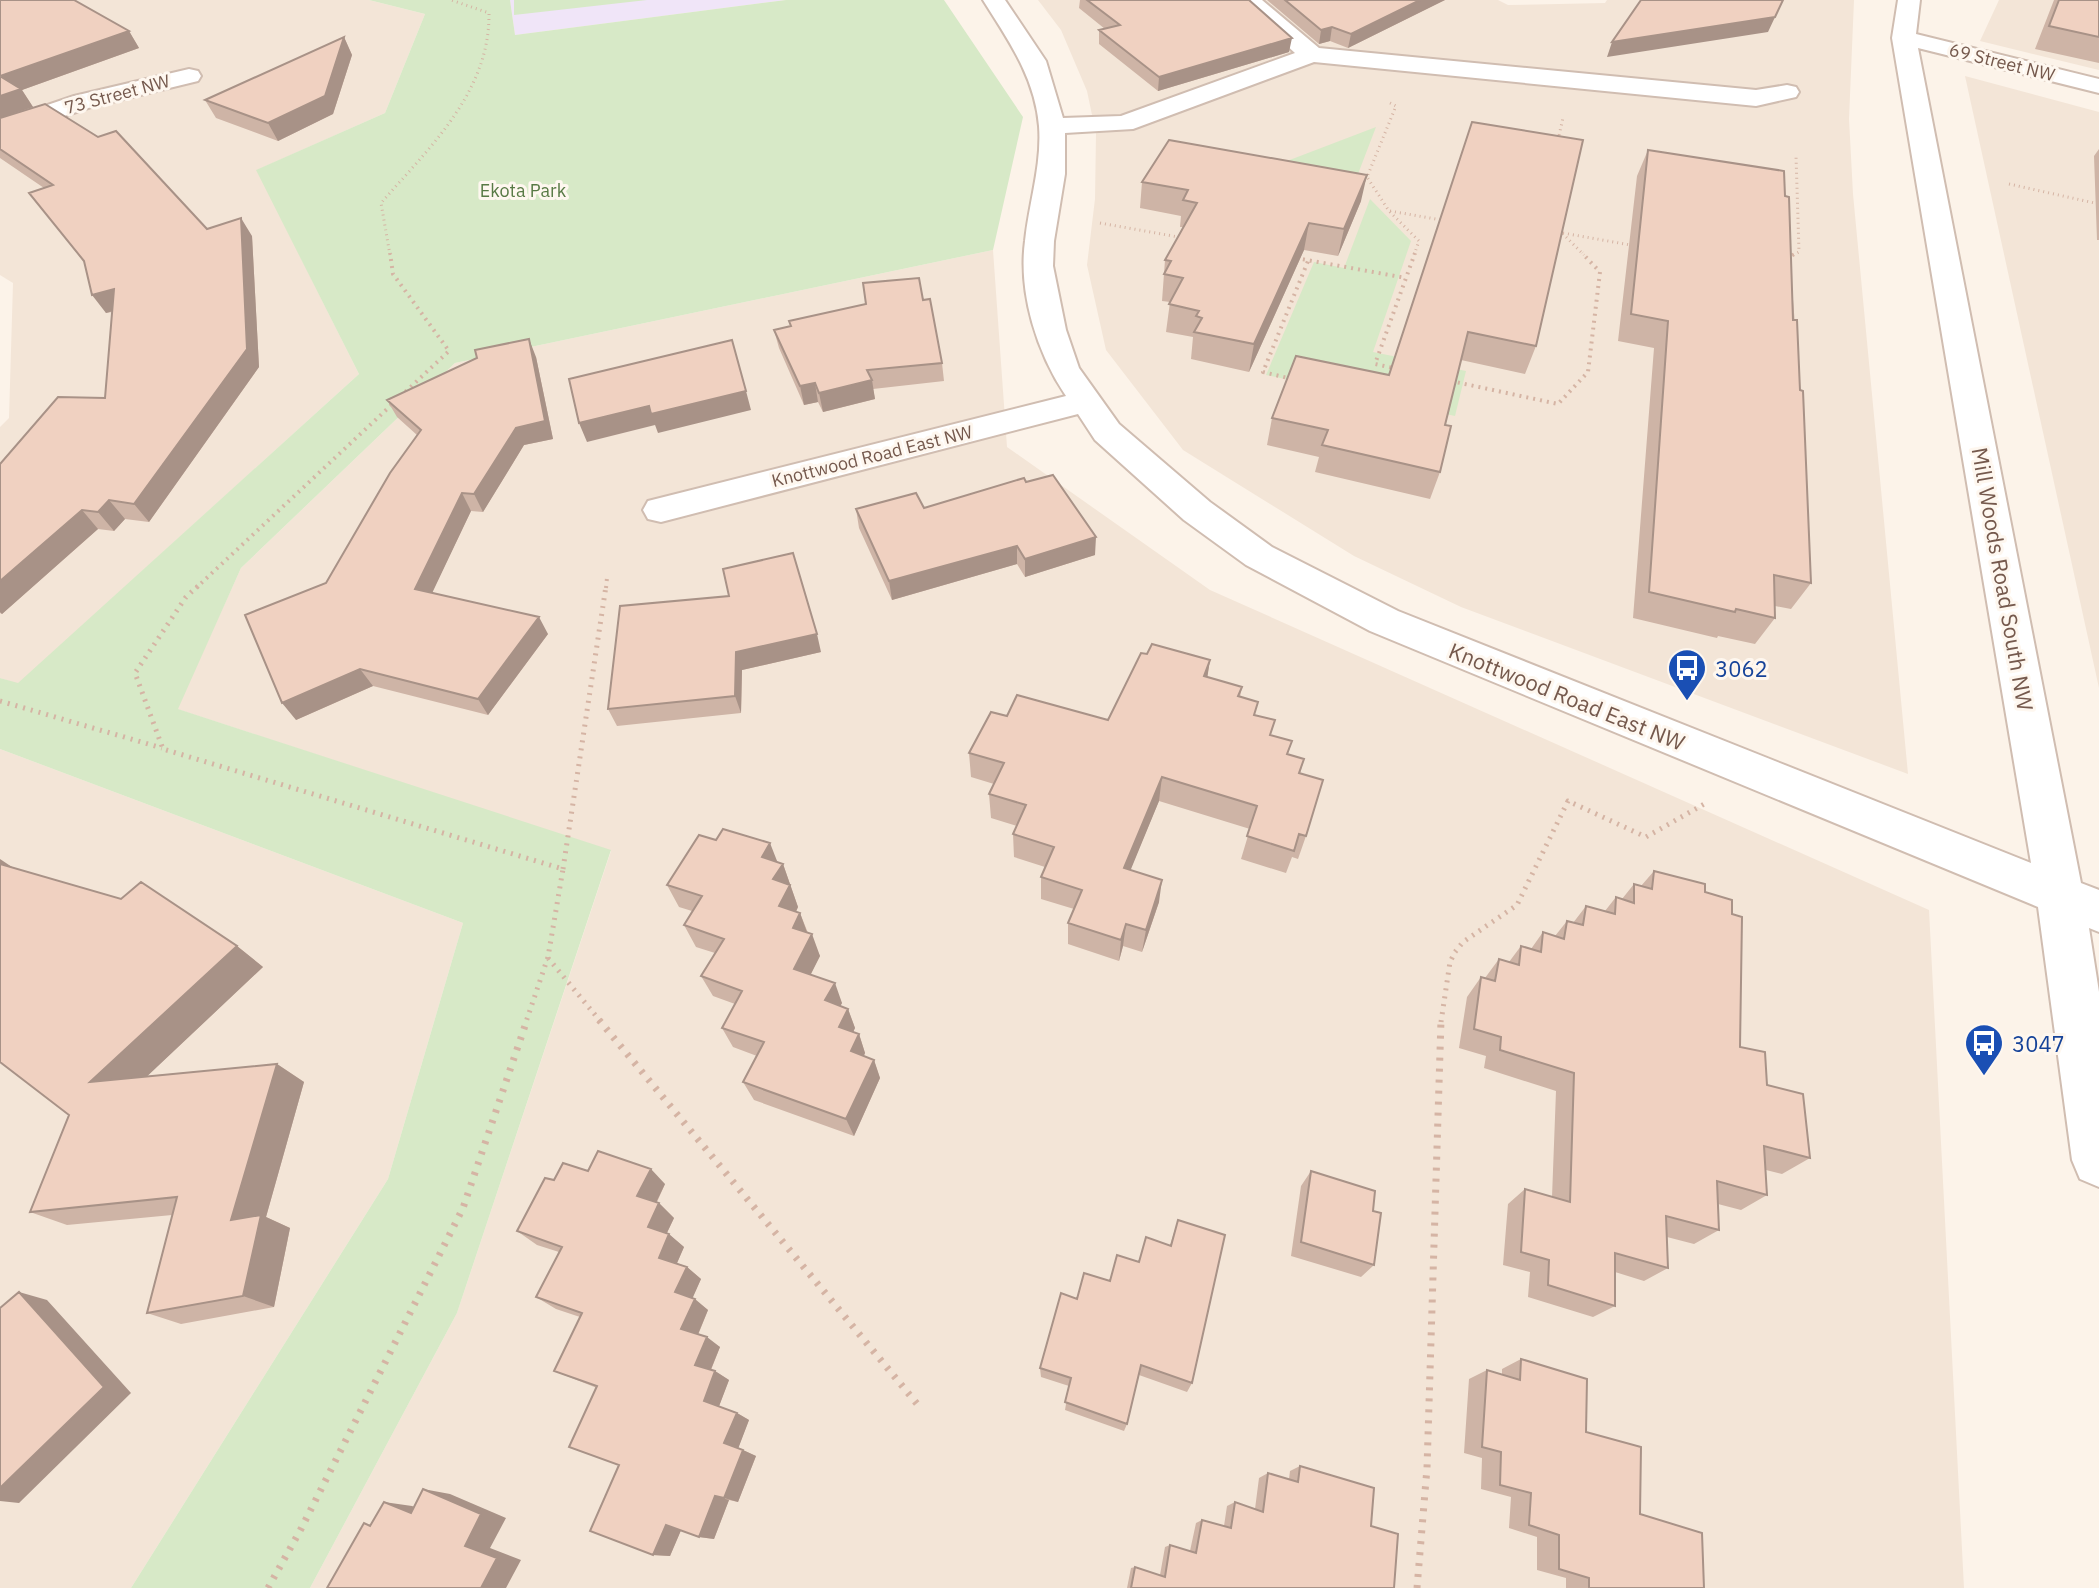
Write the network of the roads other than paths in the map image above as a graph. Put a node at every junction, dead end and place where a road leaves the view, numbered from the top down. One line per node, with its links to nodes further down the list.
1 (994, 0): 9 (street, Knottwood Road East NW)
2 (1248, 0): 5 (street)
3 (1909, 0): 4 (street, Mill Woods Road South NW)
4 (1904, 38): 7 (street, 69 Street NW); 13 (street, Mill Woods Road South NW)
5 (1312, 55): 8 (street); 9 (street)
6 (189, 76): 10 (street, 73 Street NW)
7 (2099, 86)
8 (1787, 92)
9 (1052, 126): 11 (street, Knottwood Road East NW)
10 (0, 130)
11 (1084, 402): 12 (street, Knottwood Road East NW); 13 (street, Knottwood Road East NW)
12 (661, 510)
13 (2080, 903): 14 (street, Mill Woods Road South NW)
14 (2099, 1160)

